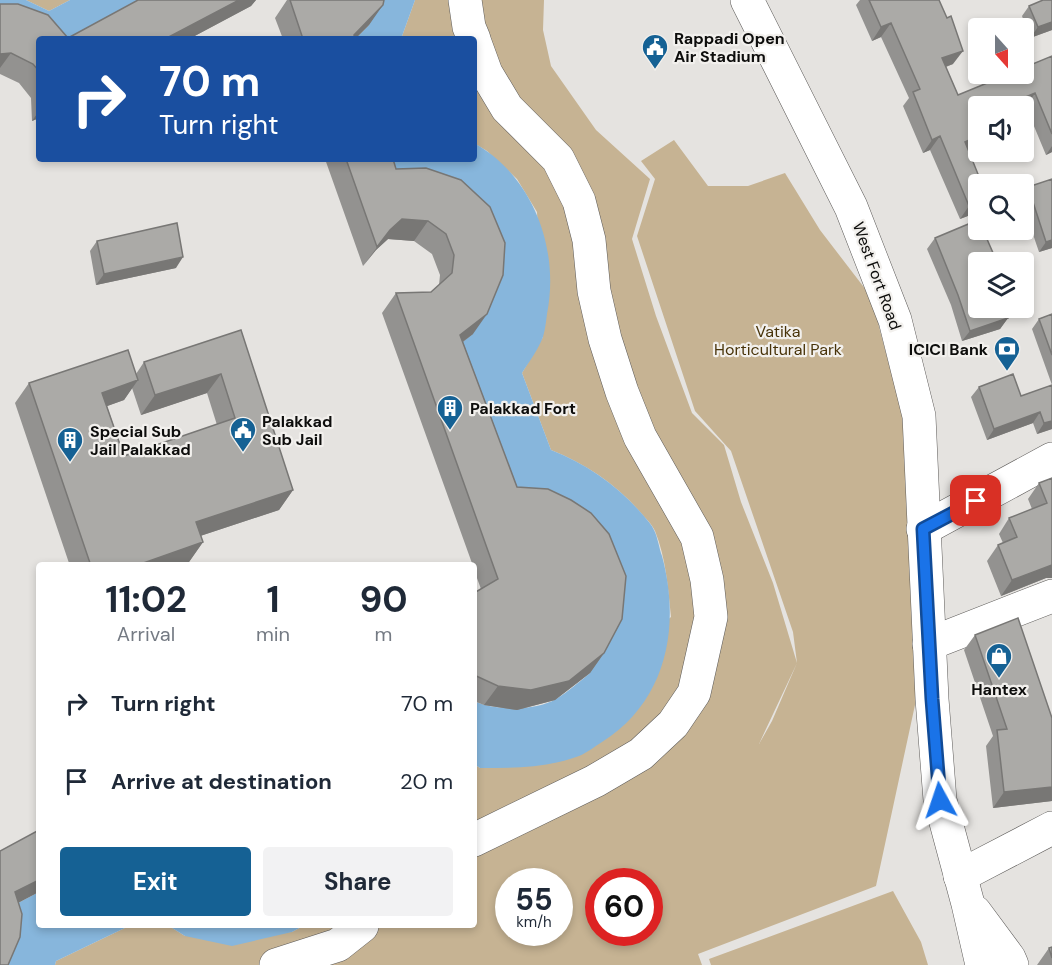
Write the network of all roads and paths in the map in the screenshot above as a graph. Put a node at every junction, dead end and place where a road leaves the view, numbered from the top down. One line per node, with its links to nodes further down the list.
1 (465, 0): 3 (street)
2 (747, 0): 6 (street, West Fort Road)
3 (473, 36)
4 (477, 48): 10 (street)
5 (1052, 459): 6 (street)
6 (923, 529): 8 (street, West Fort Road)
7 (1052, 596): 8 (street)
8 (929, 644): 11 (street, West Fort Road)
9 (1052, 828): 11 (street)
10 (477, 839)
11 (964, 890): 14 (street); 15 (street, West Fort Road); 16 (street)
12 (359, 928): 13 (street)
13 (276, 965)
14 (968, 965)
15 (982, 965)
16 (1012, 965)

